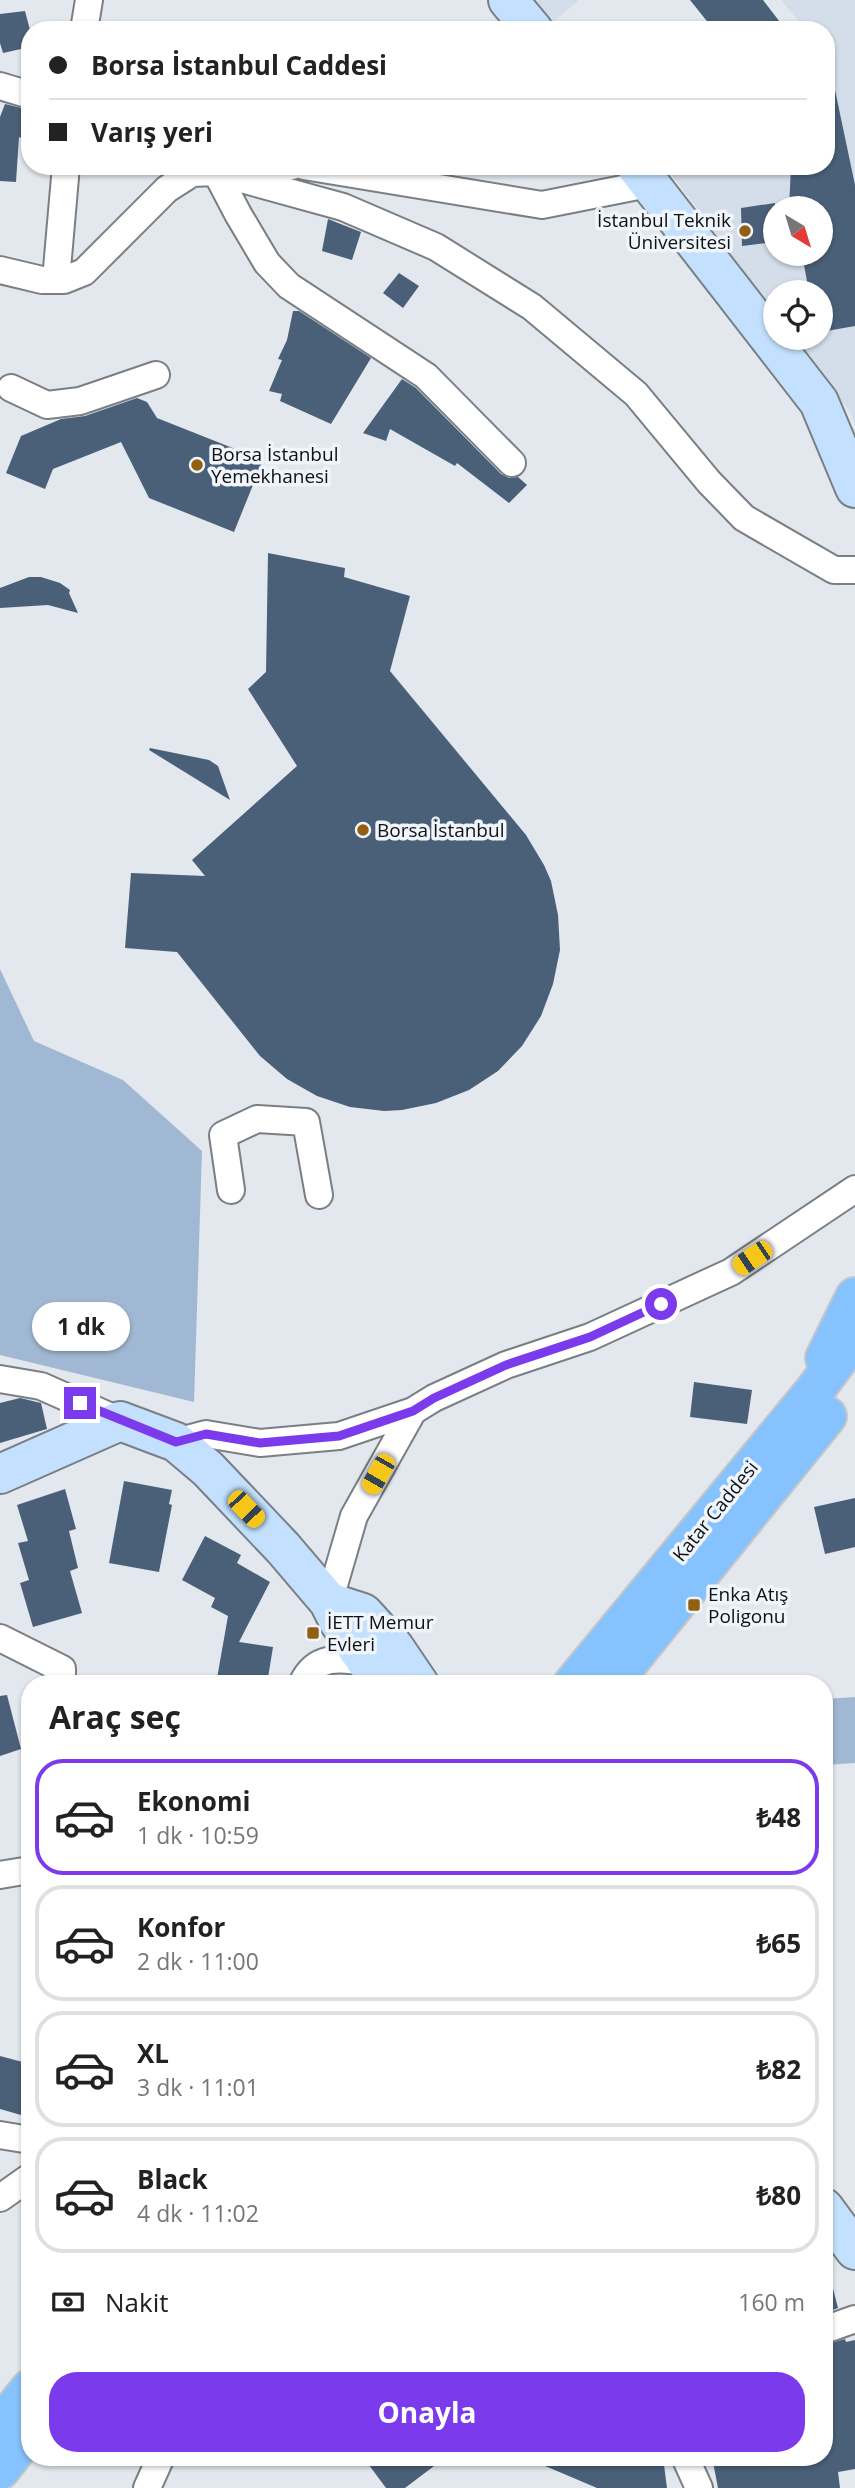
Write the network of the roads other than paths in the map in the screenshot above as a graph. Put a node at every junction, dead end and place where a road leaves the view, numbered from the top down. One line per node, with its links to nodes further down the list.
1 (89, 0): 3 (street)
2 (508, 0): 4 (street)
3 (86, 21)
4 (526, 21)
5 (0, 86): 6 (street)
6 (21, 92)
7 (65, 175): 14 (street)
8 (189, 175): 14 (street)
9 (218, 175): 17 (street)
10 (235, 175): 19 (street)
11 (359, 175): 12 (street)
12 (642, 175): 18 (street)
13 (0, 270): 14 (street)
14 (56, 280)
15 (156, 375): 16 (street)
16 (10, 388)
17 (512, 463)
18 (855, 488)
19 (855, 570)
20 (855, 1189): 28 (street)
21 (231, 1190): 22 (street)
22 (318, 1195)
23 (855, 1297): 27 (main road)
24 (855, 1337): 27 (main road, Katar Caddesi)
25 (0, 1379): 29 (street)
26 (855, 1381): 40 (main road, Katar Caddesi)
27 (815, 1390): 39 (main road, Katar Caddesi)
28 (413, 1411): 30 (street); 32 (street)
29 (120, 1421): 30 (street); 31 (street)
30 (176, 1442): 32 (street)
31 (0, 1474)
32 (328, 1602): 34 (street)
33 (0, 1638): 35 (street)
34 (381, 1664): 36 (street); 37 (street); 38 (street)
35 (62, 1675)
36 (308, 1675)
37 (402, 1675)
38 (434, 1675)
39 (588, 1675)
40 (588, 1675)
41 (21, 1872): 42 (street)
42 (0, 1875)
43 (0, 2135): 44 (street)
44 (21, 2138)
45 (21, 2183): 46 (street)
46 (0, 2198)
47 (833, 2220): 48 (street)
48 (855, 2250)
49 (855, 2319): 50 (street)
50 (833, 2327)
51 (21, 2400): 52 (main road)
52 (0, 2427)
53 (21, 2443): 56 (main road)
54 (156, 2466): 57 (street)
55 (689, 2466): 58 (street)
56 (0, 2470)
57 (147, 2488)
58 (699, 2488)

